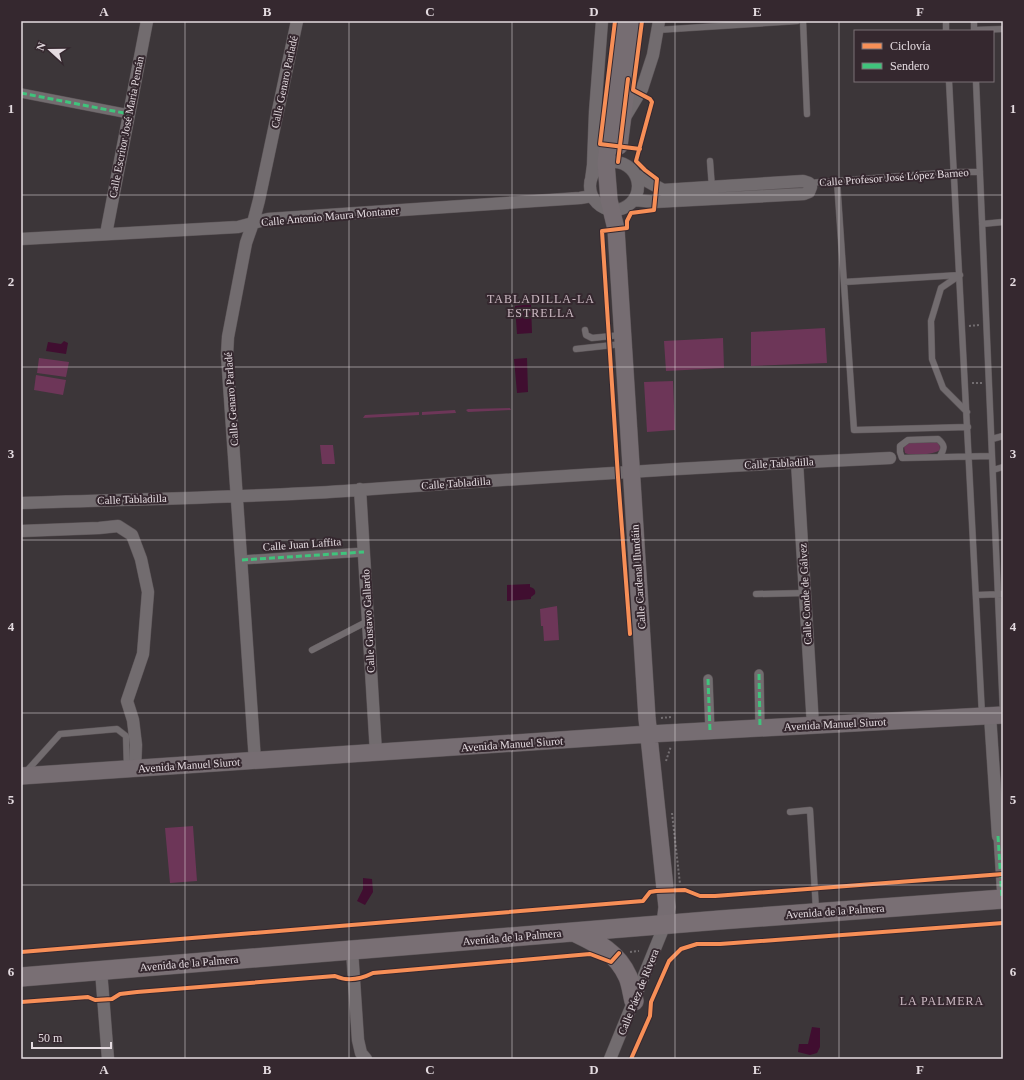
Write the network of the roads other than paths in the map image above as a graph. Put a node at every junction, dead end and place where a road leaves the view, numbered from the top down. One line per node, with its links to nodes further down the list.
1 (147, 21): 15 (street, Calle Escritor José María Pemán)
2 (297, 21): 33 (street, Calle Genaro Parladé)
3 (602, 21): 23 (street)
4 (622, 21): 19 (main road, Calle Cardenal Ilundáin)
5 (635, 21): 17 (main road, Calle Cardenal Ilundáin)
6 (797, 21): 9 (lane)
7 (803, 21): 16 (lane)
8 (974, 21): 11 (lane)
9 (658, 26): 17 (street, Calle Cardenal Ilundáin)
10 (1003, 29): 11 (lane)
11 (974, 30)
12 (949, 82): 20 (lane)
13 (976, 82): 21 (lane)
14 (21, 93): 15 (street)
15 (129, 114): 35 (street, Calle Escritor José María Pemán)
16 (807, 114)
17 (623, 122): 19 (main road, Calle Cardenal Ilundáin)
18 (710, 161): 27 (lane)
19 (612, 163): 22 (street, Calle Profesor José López Barneo); 23 (street); 31 (main road, Calle Cardenal Ilundáin)
20 (954, 172): 21 (lane, Calle Profesor José López Barneo); 25 (lane, Calle Profesor José López Barneo); 37 (lane)
21 (980, 172): 34 (lane)
22 (636, 176): 27 (street, Calle Profesor José López Barneo); 30 (street)
23 (591, 180): 29 (street)
24 (784, 182): 26 (street, Calle Profesor José López Barneo); 27 (street, Calle Profesor José López Barneo); 28 (street)
25 (837, 182): 26 (lane, Calle Profesor José López Barneo); 38 (lane)
26 (809, 183): 28 (street, Calle Profesor José López Barneo)
27 (712, 193): 28 (street, Calle Profesor José López Barneo); 30 (street, Calle Profesor José López Barneo)
28 (784, 195)
29 (592, 196): 31 (street); 33 (street, Calle Antonio Maura Montaner)
30 (634, 200): 31 (street)
31 (615, 210): 40 (main road, Calle Cardenal Ilundáin)
32 (1003, 222): 34 (lane)
33 (253, 223): 35 (street, Calle Antonio Maura Montaner); 55 (street, Calle Genaro Parladé)
34 (982, 224): 45 (lane)
35 (106, 234): 36 (street, Calle Antonio Maura Montaner)
36 (21, 239)
37 (960, 275): 38 (lane); 42 (lane); 42 (lane)
38 (844, 282): 43 (lane)
39 (585, 330): 40 (lane)
40 (623, 339): 41 (lane); 53 (main road, Calle Cardenal Ilundáin)
41 (576, 348)
42 (967, 412): 43 (lane)
43 (968, 427): 47 (lane)
44 (1003, 436): 45 (lane)
45 (992, 439): 48 (lane)
46 (940, 456): 47 (lane); 49 (lane); 49 (lane)
47 (969, 456): 48 (lane); 63 (lane)
48 (992, 456): 52 (lane)
49 (896, 458): 50 (street, Calle Tabladilla)
50 (797, 462): 53 (street, Calle Tabladilla); 60 (street, Calle Conde de Gálvez)
51 (1003, 467): 52 (lane)
52 (993, 470): 62 (lane)
53 (632, 471): 54 (street, Calle Tabladilla); 72 (main road, Calle Cardenal Ilundáin)
54 (360, 489): 55 (street, Calle Tabladilla); 58 (street, Calle Gustavo Gallardo)
55 (238, 496): 56 (street, Calle Tabladilla); 59 (street, Calle Genaro Parladé)
56 (21, 503)
57 (21, 531): 75 (street)
58 (364, 552): 59 (street, Calle Juan Laffita); 64 (street, Calle Gustavo Gallardo)
59 (242, 560): 74 (street, Calle Genaro Parladé)
60 (805, 593): 61 (lane); 69 (street, Calle Conde de Gálvez)
61 (756, 594)
62 (1001, 594): 63 (lane); 68 (lane)
63 (977, 595): 68 (lane)
64 (368, 621): 65 (lane); 73 (street, Calle Gustavo Gallardo)
65 (312, 650)
66 (759, 674): 70 (street)
67 (708, 679): 71 (street)
68 (994, 715): 69 (main road, Avenida Manuel Siurot); 78 (street)
69 (813, 726): 70 (main road, Avenida Manuel Siurot)
70 (760, 728): 71 (main road, Avenida Manuel Siurot)
71 (710, 731): 72 (main road, Avenida Manuel Siurot)
72 (649, 734): 73 (main road, Avenida Manuel Siurot); 81 (main road, Calle Cardenal Ilundáin)
73 (376, 753): 74 (main road, Avenida Manuel Siurot)
74 (255, 761): 75 (main road, Avenida Manuel Siurot)
75 (131, 770): 76 (main road, Avenida Manuel Siurot); 76 (lane)
76 (22, 776)
77 (790, 812): 80 (lane)
78 (998, 836): 79 (street)
79 (1003, 899): 80 (main road, Avenida de la Palmera)
80 (816, 912): 81 (main road, Avenida de la Palmera)
81 (665, 924): 82 (main road, Avenida de la Palmera); 86 (street, Calle Páez de Rivera)
82 (573, 932): 83 (main road, Avenida de la Palmera); 86 (main road)
83 (352, 950): 84 (main road, Avenida de la Palmera); 89 (street)
84 (102, 970): 85 (main road, Avenida de la Palmera); 88 (street)
85 (21, 977)
86 (634, 1001): 90 (street, Calle Páez de Rivera)
87 (100, 1059): 88 (street)
88 (108, 1059)
89 (366, 1059)
90 (610, 1059)

